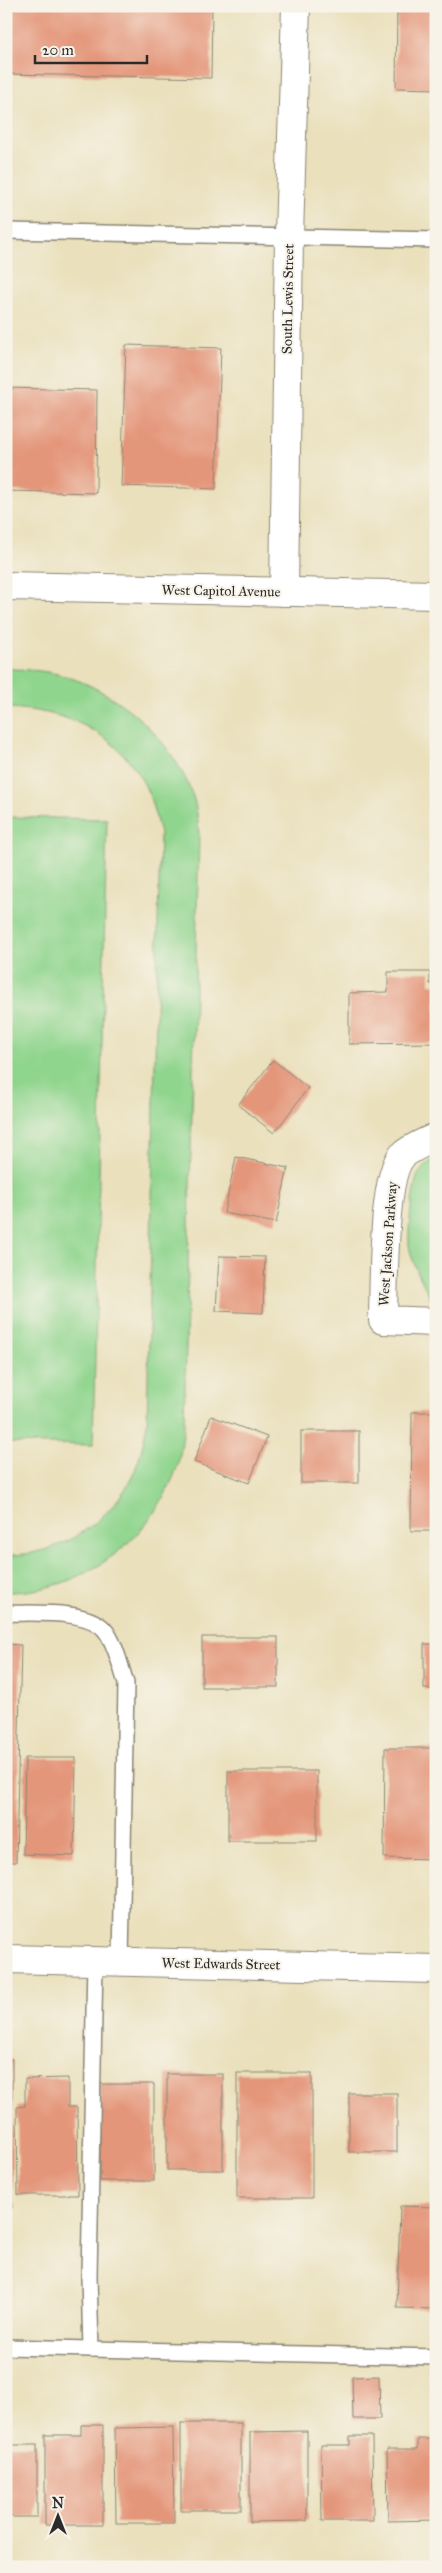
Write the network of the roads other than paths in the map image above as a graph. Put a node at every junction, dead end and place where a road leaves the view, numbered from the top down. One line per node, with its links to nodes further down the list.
1 (296, 6): 3 (street, South Lewis Street)
2 (6, 231): 3 (lane)
3 (289, 236): 4 (lane); 6 (street, South Lewis Street)
4 (436, 240)
5 (6, 586): 6 (street, West Capitol Avenue)
6 (284, 592): 7 (street, West Capitol Avenue)
7 (436, 595)
8 (436, 1137): 9 (street, West Jackson Parkway)
9 (436, 1322)
10 (6, 1613): 12 (lane)
11 (6, 1959): 12 (street, West Edwards Street)
12 (108, 1961): 13 (street, West Edwards Street); 15 (lane)
13 (436, 1969)
14 (6, 2347): 15 (lane)
15 (91, 2349): 16 (lane)
16 (436, 2356)

